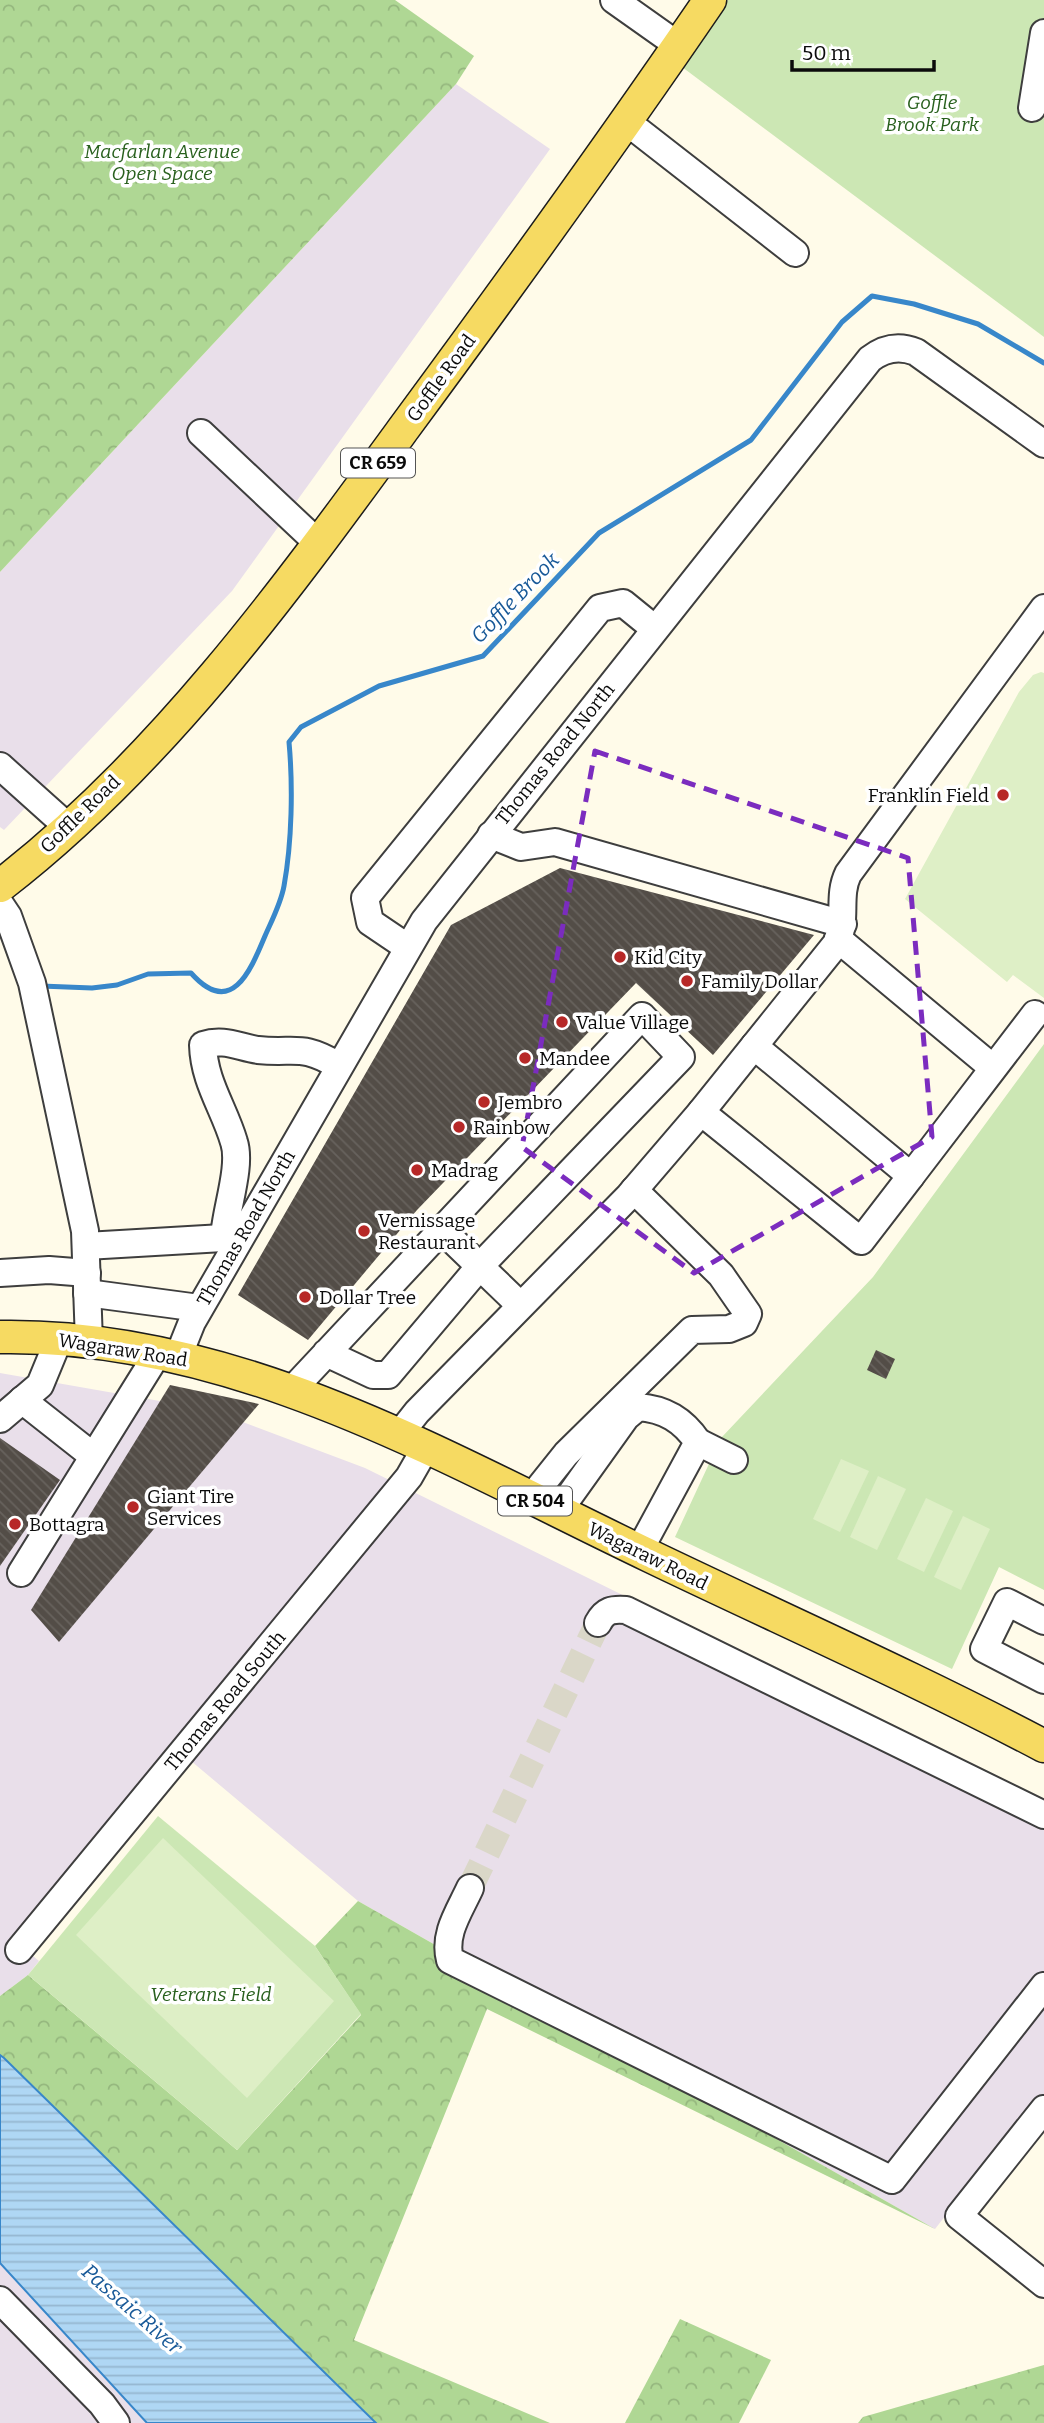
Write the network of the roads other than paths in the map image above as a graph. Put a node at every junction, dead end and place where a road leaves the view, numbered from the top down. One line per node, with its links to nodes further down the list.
1 (614, 0): 4 (street)
2 (710, 0): 4 (main road, Goffle Road / CR 659)
3 (1044, 33): 5 (street)
4 (679, 46): 6 (main road, Goffle Road / CR 659)
5 (1032, 108)
6 (627, 122): 7 (street); 10 (main road, Goffle Road / CR 659)
7 (795, 253)
8 (201, 433): 10 (street)
9 (1044, 444): 12 (street, Thomas Road North)
10 (319, 544): 14 (main road, Goffle Road / CR 659)
11 (1044, 608): 18 (street)
12 (655, 629): 15 (street, Thomas Road North); 19 (street)
13 (0, 766): 14 (street)
14 (68, 827): 16 (main road, Goffle Road / CR 659)
15 (491, 835): 18 (street); 19 (street, Thomas Road North)
16 (0, 886)
17 (0, 904): 29 (street)
18 (841, 932): 21 (street); 23 (street)
19 (407, 947): 22 (street, Thomas Road North)
20 (1035, 1014): 23 (street)
21 (754, 1046): 24 (street); 25 (street)
22 (339, 1066): 28 (street, Thomas Road North); 28 (street)
23 (993, 1068): 25 (street)
24 (701, 1112): 25 (street); 26 (street)
25 (911, 1176)
26 (634, 1190): 33 (street); 46 (street)
27 (441, 1229): 30 (street); 30 (street); 37 (street)
28 (232, 1238): 29 (street); 34 (street, Thomas Road North)
29 (86, 1246): 32 (street)
30 (480, 1266): 33 (street); 37 (street)
31 (0, 1273): 32 (street)
32 (87, 1283): 34 (street); 36 (street)
33 (520, 1305): 42 (street)
34 (199, 1308): 38 (street, Thomas Road North)
35 (0, 1337): 36 (main road, Wagaraw Road / CR 504)
36 (74, 1340): 38 (main road, Wagaraw Road / CR 504); 40 (street)
37 (326, 1353): 39 (street)
38 (168, 1355): 39 (main road, Wagaraw Road / CR 504); 44 (street, Thomas Road North)
39 (292, 1390): 42 (main road, Wagaraw Road / CR 504)
40 (22, 1400): 41 (street); 44 (street)
41 (0, 1419)
42 (411, 1442): 46 (main road, Wagaraw Road / CR 504); 55 (street, Thomas Road South)
43 (698, 1442): 45 (street); 46 (street); 47 (street)
44 (93, 1456): 48 (street, Thomas Road North)
45 (734, 1460)
46 (544, 1506): 47 (main road, Wagaraw Road / CR 504)
47 (639, 1551): 52 (main road, Wagaraw Road / CR 504)
48 (21, 1573)
49 (1044, 1621): 51 (street)
50 (598, 1623): 53 (street)
51 (1044, 1680)
52 (1044, 1746)
53 (1044, 1815)
54 (470, 1888): 56 (street)
55 (19, 1950)
56 (1044, 1986)
57 (1044, 2109): 58 (street)
58 (1044, 2284)
59 (0, 2300): 60 (street)
60 (116, 2423)

